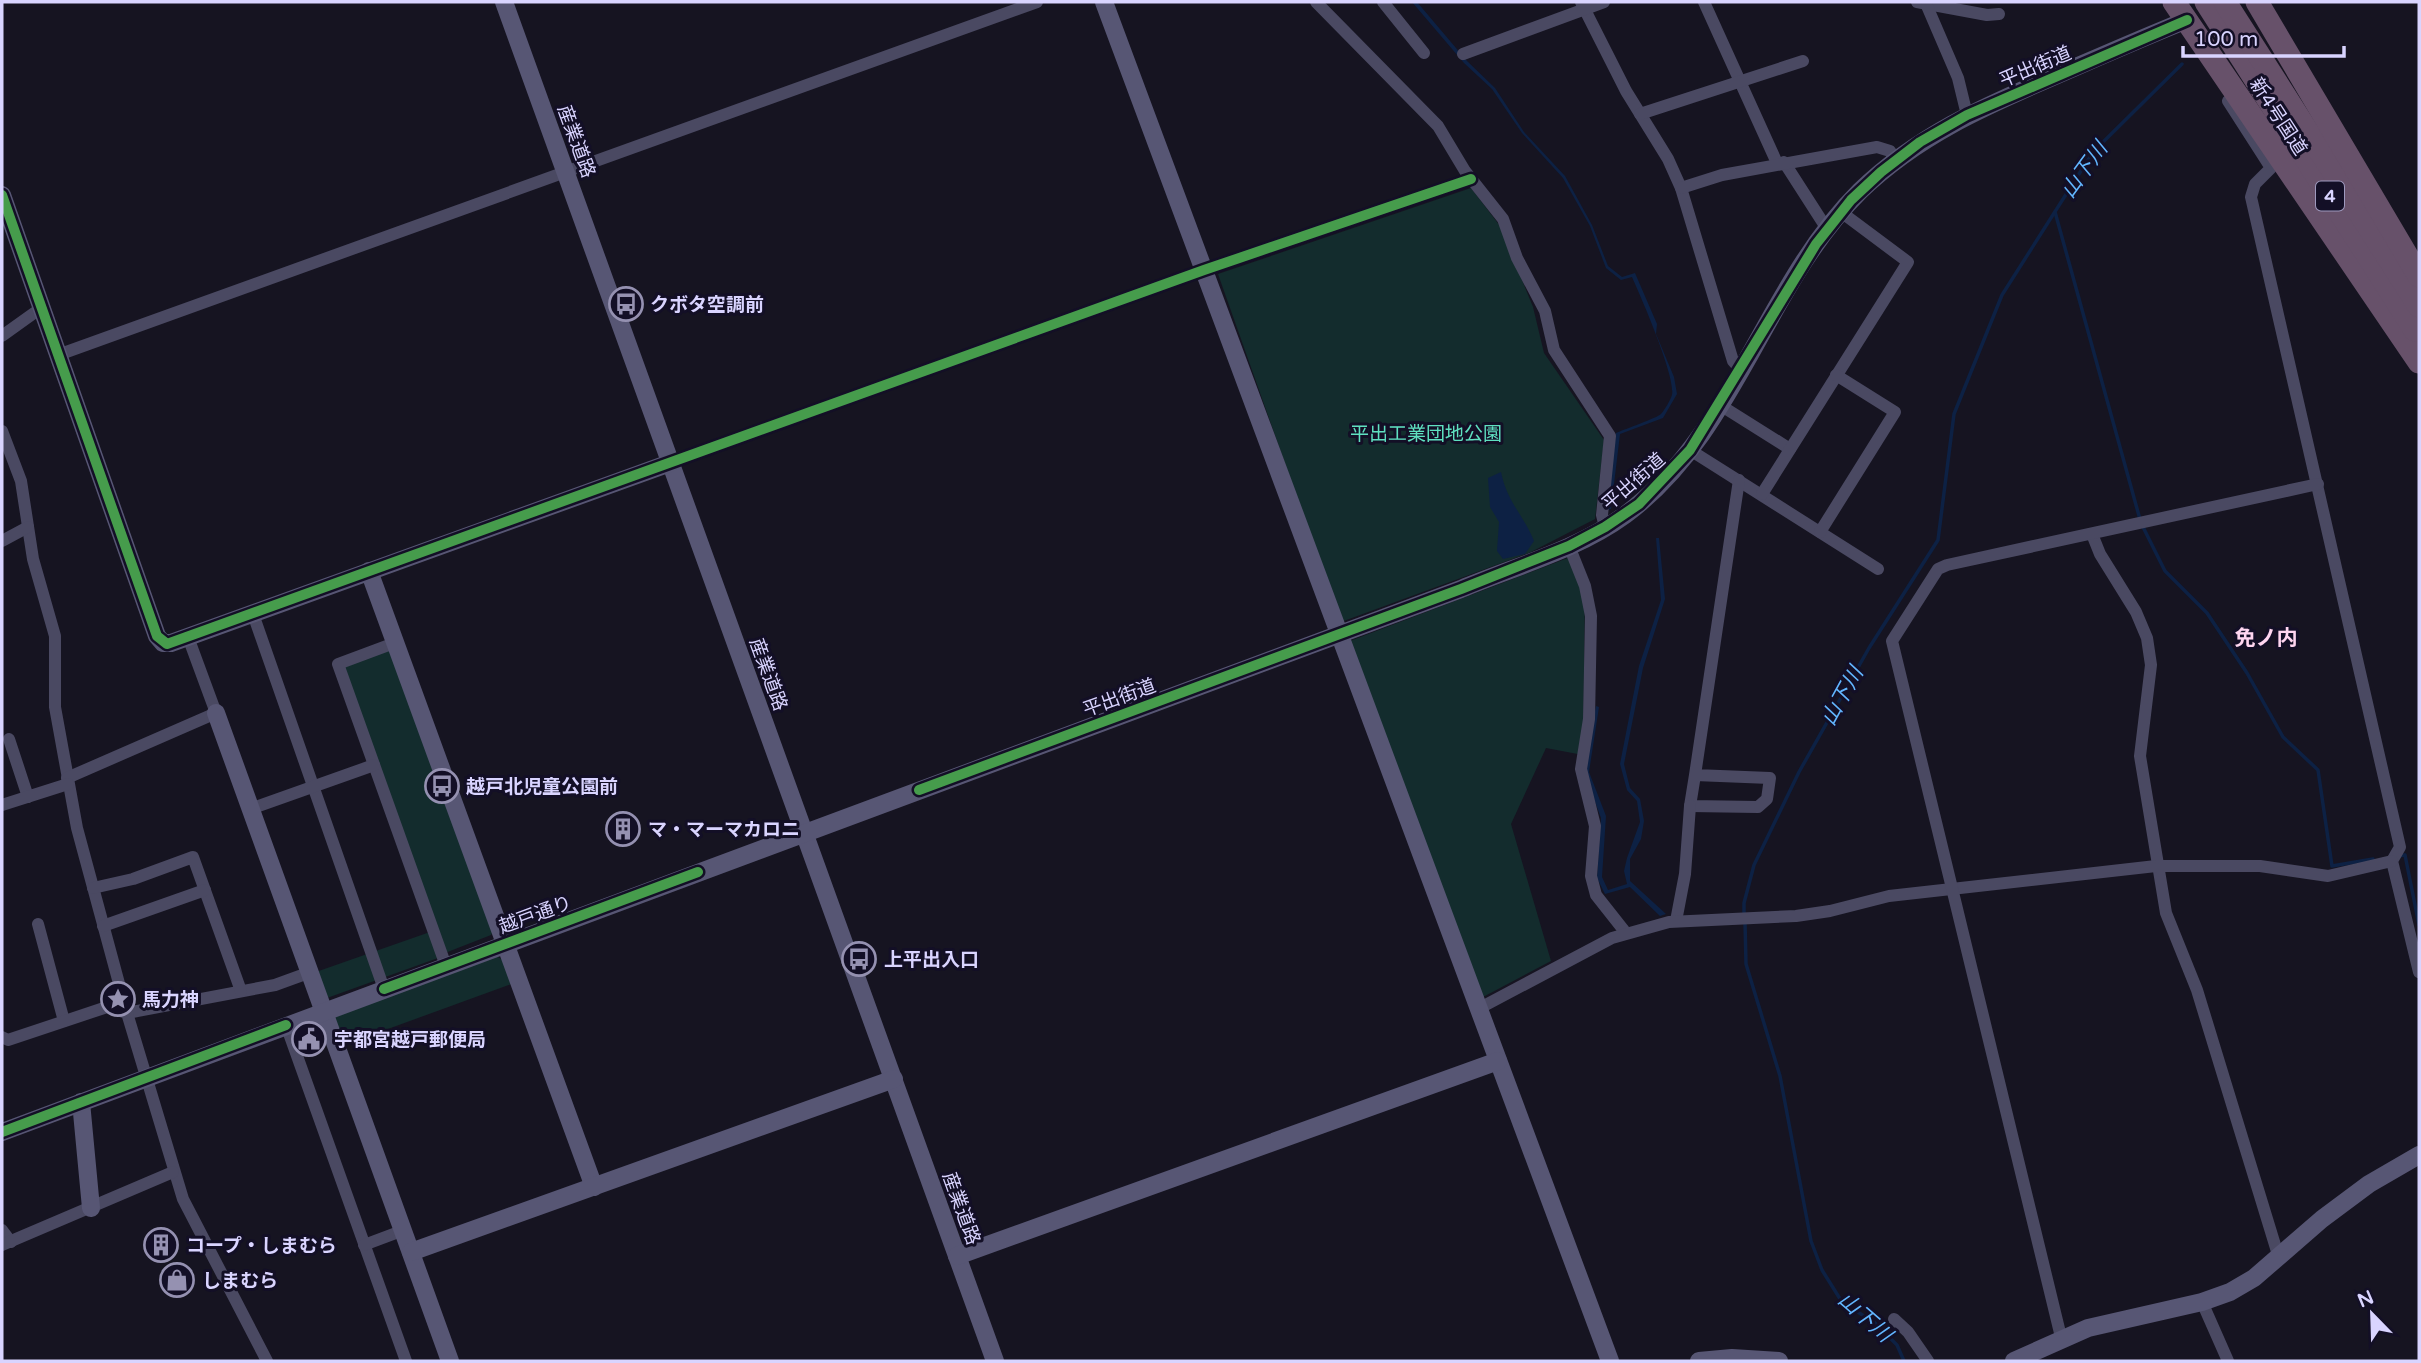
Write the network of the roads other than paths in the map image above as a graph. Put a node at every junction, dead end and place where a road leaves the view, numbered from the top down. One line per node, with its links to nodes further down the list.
1 (504, 2): 24 (street, 産業道路)
2 (1037, 2): 24 (street)
3 (1104, 2): 30 (street)
4 (1316, 2): 25 (street)
5 (1382, 2): 16 (street)
6 (1604, 2): 11 (street)
7 (1704, 2): 19 (street)
8 (2206, 2): 15 (highway, 新4号国道 / 4)
9 (2225, 2): 15 (highway, 新4号国道 / 4)
10 (2257, 2): 31 (highway)
11 (1583, 4): 17 (street); 20 (street)
12 (1922, 4): 13 (street); 21 (street)
13 (1999, 14)
14 (2184, 17): 21 (street, 平出街道); 37 (highway); 46 (street)
15 (2246, 50): 32 (highway, 新4号国道 / 4); 35 (highway, 新4号国道 / 4)
16 (1424, 52)
17 (1463, 54)
18 (1803, 61): 19 (street)
19 (1739, 79): 20 (street); 23 (street)
20 (1640, 114): 26 (street)
21 (1967, 115): 22 (street, 平出街道)
22 (1895, 160): 23 (street); 28 (street, 平出街道)
23 (1781, 163): 26 (street); 29 (street)
24 (566, 172): 36 (street); 44 (street, 産業道路)
25 (1471, 179): 30 (street); 49 (street)
26 (1681, 188): 38 (street)
27 (2, 195): 33 (street)
28 (1840, 212): 29 (street, 平出街道); 39 (street)
29 (1828, 229): 38 (street, 平出街道)
30 (1204, 270): 44 (street); 57 (street)
31 (2419, 276)
32 (2419, 306)
33 (41, 308): 34 (street); 36 (street)
34 (2, 336)
35 (2419, 337)
36 (58, 355): 58 (street)
37 (2419, 362)
38 (1741, 370): 40 (street, 平出街道)
39 (1836, 375): 42 (street); 50 (street)
40 (1720, 405): 42 (street); 43 (street, 平出街道)
41 (2, 430): 48 (street)
42 (1790, 449): 47 (street)
43 (1690, 450): 45 (street); 49 (street, 平出街道)
44 (670, 463): 55 (street); 70 (street, 産業道路)
45 (1739, 480): 47 (street); 63 (street)
46 (2318, 484): 51 (street); 71 (street)
47 (1762, 495): 50 (street)
48 (28, 527): 52 (street); 64 (street)
49 (1605, 527): 53 (street, 平出街道)
50 (1820, 532): 54 (street)
51 (2092, 534): 72 (street); 74 (street)
52 (2, 541)
53 (1569, 546): 57 (street, 平出街道); 79 (street)
54 (1878, 569)
55 (369, 571): 56 (street); 59 (street)
56 (253, 614): 58 (street); 65 (street)
57 (1340, 633): 70 (street, 平出街道); 86 (street)
58 (188, 637): 60 (street)
59 (397, 642): 62 (street); 80 (street)
60 (216, 713): 64 (street); 69 (street)
61 (9, 739): 66 (street)
62 (374, 765): 65 (street); 81 (street)
63 (1695, 775): 68 (street); 68 (street)
64 (67, 781): 66 (street); 73 (street)
65 (314, 787): 69 (street); 84 (street)
66 (28, 797): 67 (street)
67 (2, 805)
68 (1690, 806): 76 (street)
69 (250, 809): 83 (street)
70 (804, 833): 80 (street, 越戸通り); 94 (street, 産業道路)
71 (2392, 860): 72 (street); 82 (street)
72 (2156, 866): 74 (street); 107 (street)
73 (93, 888): 75 (street); 78 (street)
74 (1952, 888): 76 (street); 110 (street)
75 (205, 890): 78 (street); 85 (street)
76 (1676, 921): 79 (street)
77 (38, 924): 89 (street)
78 (103, 926): 88 (street)
79 (1626, 933): 86 (street)
80 (506, 943): 81 (street, 越戸通り); 99 (street)
81 (446, 966): 84 (street, 越戸通り)
82 (2419, 972)
83 (308, 973): 85 (street); 87 (street)
84 (384, 989): 87 (street, 越戸通り)
85 (241, 991): 88 (street)
86 (1478, 1009): 92 (street)
87 (322, 1012): 90 (street, 越戸通り); 102 (street)
88 (127, 1013): 89 (street); 93 (street)
89 (64, 1021): 91 (street)
90 (286, 1025): 93 (street, 越戸通り); 104 (street)
91 (2, 1037)
92 (1498, 1060): 106 (street); 115 (street)
93 (147, 1077): 95 (street, 越戸通り); 98 (street)
94 (894, 1079): 99 (street); 106 (street, 産業道路)
95 (82, 1102): 96 (street, 越戸通り); 100 (street)
96 (2, 1132)
97 (2419, 1154): 107 (street)
98 (173, 1172): 100 (street); 111 (street)
99 (594, 1187): 105 (street)
100 (91, 1208): 103 (street)
101 (2, 1230): 103 (street)
102 (404, 1230): 104 (street); 105 (street)
103 (6, 1244)
104 (365, 1245): 112 (street)
105 (411, 1252): 113 (street)
106 (957, 1256): 114 (street, 産業道路)
107 (2279, 1258): 108 (street)
108 (2202, 1302): 110 (street); 120 (street)
109 (1894, 1319): 118 (street)
110 (2061, 1337): 119 (street)
111 (267, 1361)
112 (406, 1361)
113 (448, 1361)
114 (995, 1361)
115 (1610, 1361)
116 (1699, 1361): 117 (street)
117 (1779, 1361)
118 (1928, 1361)
119 (2014, 1361)
120 (2228, 1361)

